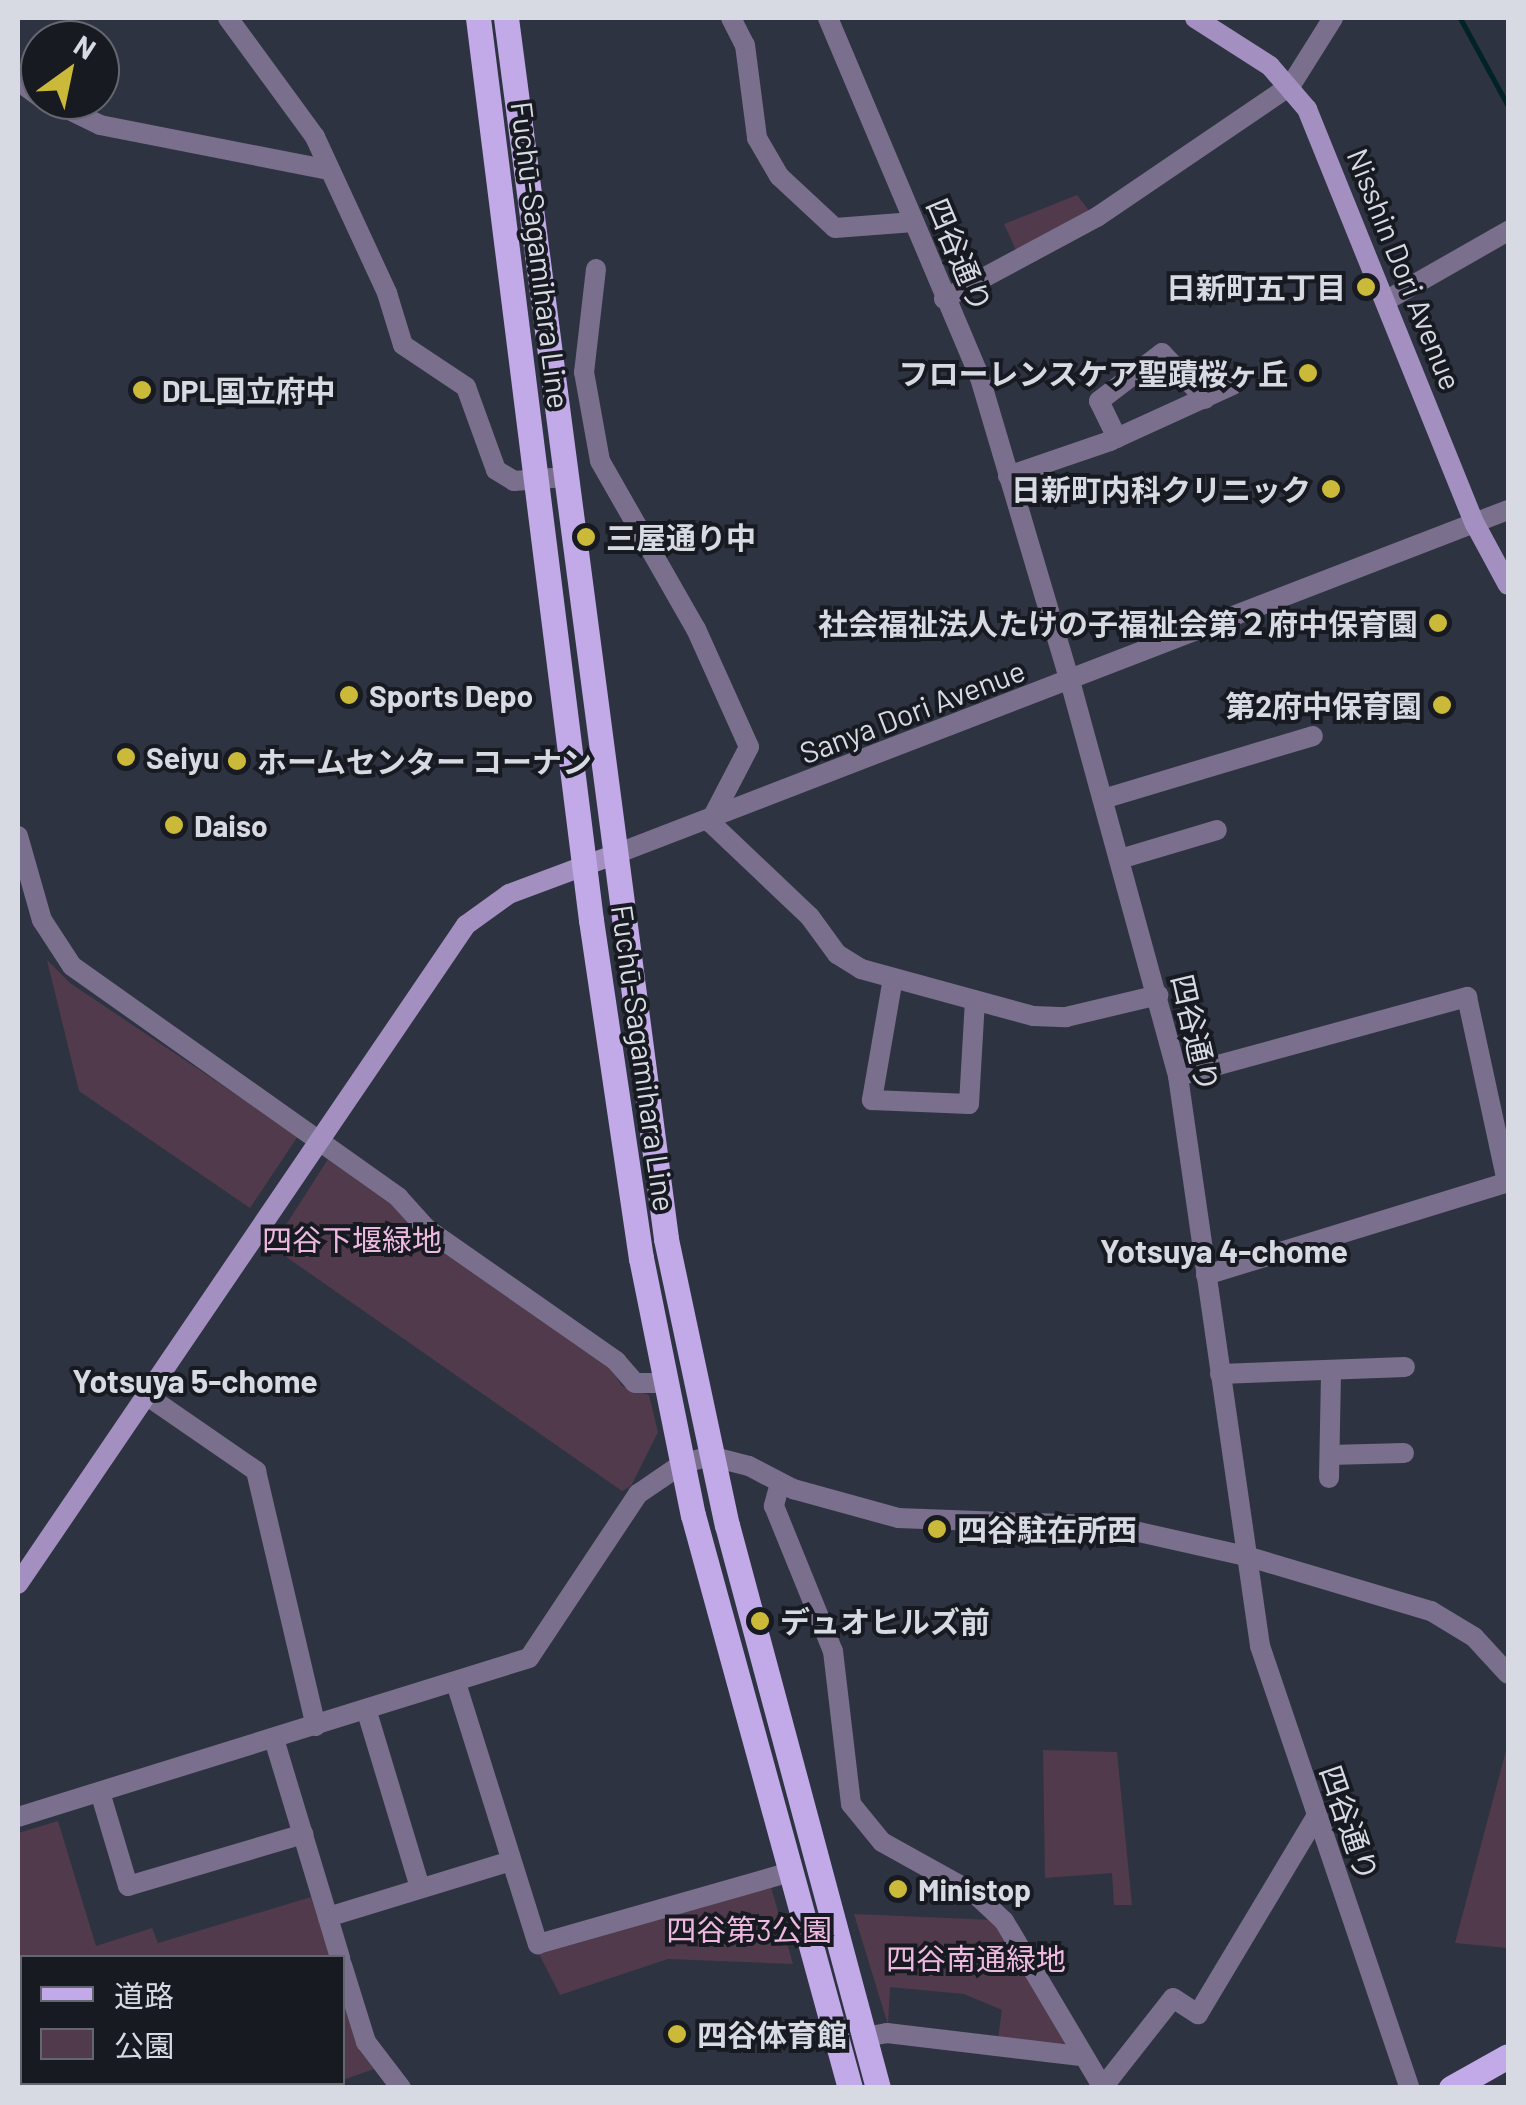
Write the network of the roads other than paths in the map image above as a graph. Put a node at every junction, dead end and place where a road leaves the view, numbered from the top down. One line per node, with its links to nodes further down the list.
1 (228, 18): 10 (street)
2 (478, 18): 21 (main road, Fuchū-Sagamihara Line)
3 (506, 18): 20 (main road, Fuchū-Sagamihara Line)
4 (732, 18): 11 (street)
5 (828, 18): 11 (street, 四谷通り)
6 (1194, 18): 8 (street, Nisshin Dori Avenue)
7 (1333, 18): 8 (street)
8 (1291, 85): 14 (street); 15 (street, Nisshin Dori Avenue)
9 (88, 120): 10 (street)
10 (324, 169): 21 (street)
11 (914, 222): 14 (street, 四谷通り)
12 (1508, 231): 15 (street)
13 (596, 268): 28 (street)
14 (944, 299): 19 (street, 四谷通り)
15 (1387, 300): 23 (street, Nisshin Dori Avenue)
16 (1233, 386): 17 (street)
17 (1205, 399): 18 (street); 18 (street)
18 (1117, 438): 19 (street)
19 (1008, 476): 25 (street, 四谷通り)
20 (565, 477): 21 (street); 31 (main road, Fuchū-Sagamihara Line)
21 (538, 478): 33 (main road, Fuchū-Sagamihara Line)
22 (1508, 510): 23 (street, Sanya Dori Avenue)
23 (1475, 524): 24 (street, Nisshin Dori Avenue); 25 (street, Sanya Dori Avenue)
24 (1508, 585)
25 (1070, 681): 27 (street, 四谷通り); 28 (street, Sanya Dori Avenue)
26 (1313, 736): 27 (street)
27 (1103, 799): 32 (street, 四谷通り)
28 (710, 822): 31 (street, Sanya Dori Avenue); 34 (street)
29 (1217, 830): 32 (street)
30 (18, 836): 38 (street)
31 (616, 854): 33 (street); 48 (main road, Fuchū-Sagamihara Line)
32 (1120, 860): 35 (street, 四谷通り)
33 (584, 867): 38 (street); 44 (main road, Fuchū-Sagamihara Line)
34 (894, 978): 36 (street); 36 (street)
35 (1158, 995): 36 (street); 37 (street, 四谷通り)
36 (975, 1000)
37 (1178, 1076): 39 (street); 40 (street, 四谷通り)
38 (320, 1142): 44 (street); 45 (street)
39 (1508, 1182): 40 (street)
40 (1206, 1276): 43 (street, 四谷通り)
41 (1405, 1367): 42 (street)
42 (1331, 1370): 43 (street); 47 (street)
43 (1220, 1374): 52 (street, 四谷通り)
44 (666, 1383): 49 (main road, Fuchū-Sagamihara Line)
45 (146, 1396): 53 (street); 57 (street)
46 (1404, 1453): 47 (street)
47 (1330, 1455): 50 (street)
48 (710, 1456): 49 (street); 51 (street); 59 (main road, Fuchū-Sagamihara Line)
49 (682, 1464): 55 (street); 60 (main road, Fuchū-Sagamihara Line)
50 (1329, 1478)
51 (780, 1483): 52 (street); 72 (street)
52 (1246, 1556): 54 (street); 63 (street, 四谷通り)
53 (18, 1584)
54 (1508, 1674)
55 (456, 1683): 56 (street); 65 (street)
56 (368, 1712): 57 (street); 67 (street)
57 (316, 1726): 58 (street)
58 (274, 1738): 61 (street); 64 (street)
59 (796, 1783): 60 (main road); 71 (main road, Fuchū-Sagamihara Line)
60 (771, 1790): 66 (main road, Fuchū-Sagamihara Line)
61 (100, 1792): 62 (street); 64 (street)
62 (18, 1816)
63 (1316, 1817): 74 (street); 78 (street, 四谷通り)
64 (303, 1834): 68 (street)
65 (511, 1862): 66 (street); 67 (street)
66 (790, 1872): 76 (main road, Fuchū-Sagamihara Line)
67 (420, 1888): 68 (street)
68 (328, 1917): 69 (street)
69 (339, 1955)
70 (345, 1975): 75 (street)
71 (865, 2038): 72 (street); 77 (main road, Fuchū-Sagamihara Line)
72 (1079, 2056): 74 (street)
73 (1508, 2056): 79 (main road)
74 (1103, 2087)
75 (401, 2088)
76 (850, 2088)
77 (878, 2088)
78 (1410, 2088)
79 (1451, 2088)

